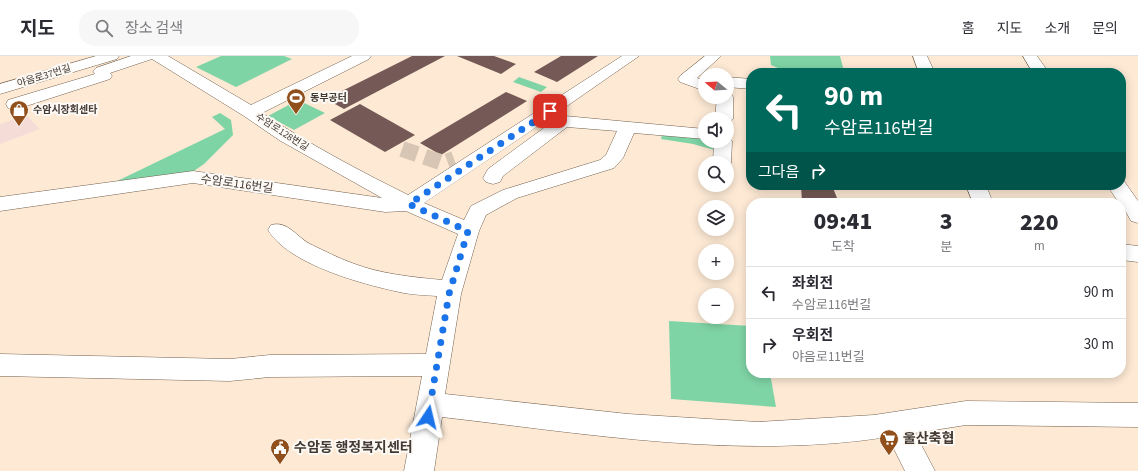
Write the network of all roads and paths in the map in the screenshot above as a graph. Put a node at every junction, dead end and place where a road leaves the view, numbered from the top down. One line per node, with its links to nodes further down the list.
1 (112, 56): 16 (street, 야음로37번길)
2 (146, 56): 16 (street)
3 (157, 56): 17 (street, 수암로128번길)
4 (364, 56): 17 (street)
5 (632, 56): 19 (street)
6 (920, 56): 10 (street)
7 (1030, 56): 11 (street)
8 (721, 61): 9 (street)
9 (707, 68)
10 (925, 68)
11 (1038, 68)
12 (698, 73): 13 (street)
13 (698, 83)
14 (734, 83): 15 (street)
15 (746, 84)
16 (4, 96): 18 (street)
17 (250, 112): 26 (street, 수암로128번길)
18 (0, 115)
19 (537, 119): 20 (street); 26 (street)
20 (563, 122): 21 (street); 23 (street)
21 (627, 128): 22 (street); 29 (street)
22 (698, 133)
23 (493, 178)
24 (1126, 198): 27 (street)
25 (0, 204): 26 (street, 수암로116번길)
26 (409, 204): 29 (street, 수암로116번길)
27 (1138, 216)
28 (278, 230): 32 (street)
29 (468, 231): 32 (street)
30 (1126, 253): 31 (street)
31 (1138, 254)
32 (451, 289): 34 (street)
33 (0, 365): 34 (street)
34 (437, 365): 35 (street)
35 (431, 404): 37 (street); 38 (street)
36 (1138, 415): 37 (street)
37 (896, 424): 39 (street)
38 (419, 471)
39 (920, 471)

